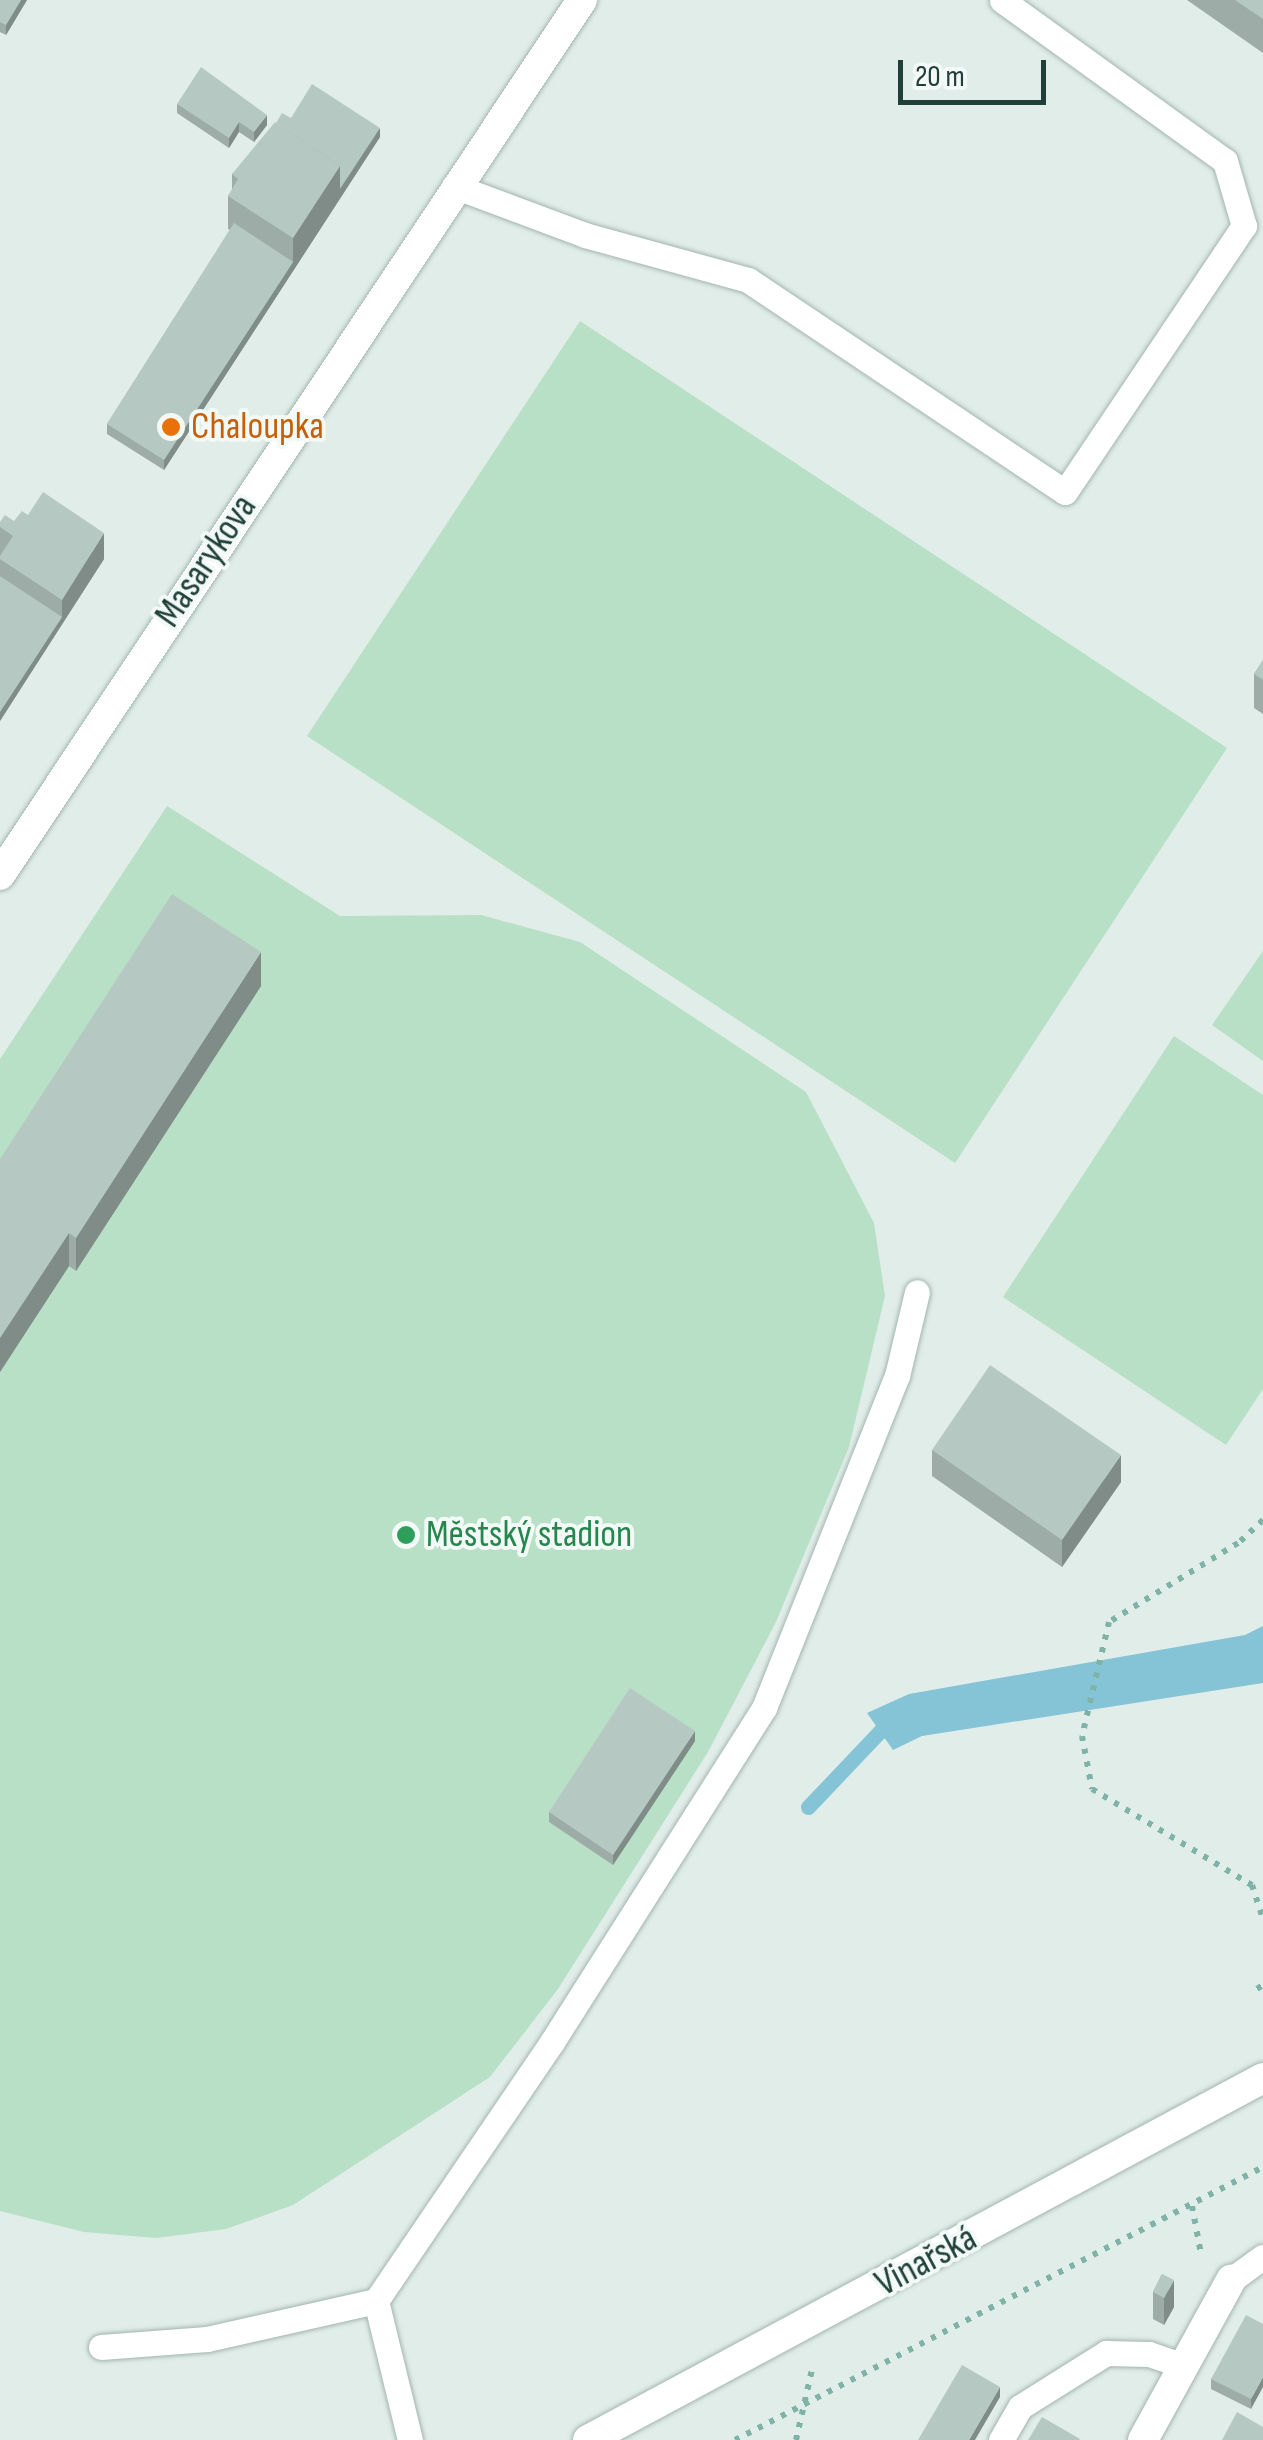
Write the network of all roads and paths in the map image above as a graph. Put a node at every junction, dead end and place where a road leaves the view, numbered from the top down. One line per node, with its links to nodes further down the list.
1 (582, 0): 3 (street, Masarykova)
2 (1002, 0): 3 (lane)
3 (454, 186): 4 (street, Masarykova)
4 (0, 874)
5 (916, 1292): 12 (lane)
6 (1263, 1520): 7 (path)
7 (1263, 1919)
8 (1263, 2078): 13 (street, Vinařská)
9 (1263, 2167): 16 (path)
10 (1263, 2257): 11 (lane)
11 (1231, 2280): 15 (street)
12 (376, 2301): 14 (lane); 17 (lane)
13 (824, 2315): 16 (path); 18 (street, Vinařská)
14 (102, 2347)
15 (1184, 2366): 21 (lane); 22 (street)
16 (804, 2404): 19 (path); 20 (path)
17 (410, 2440)
18 (588, 2440)
19 (735, 2440)
20 (796, 2440)
21 (1001, 2440)
22 (1143, 2440)

